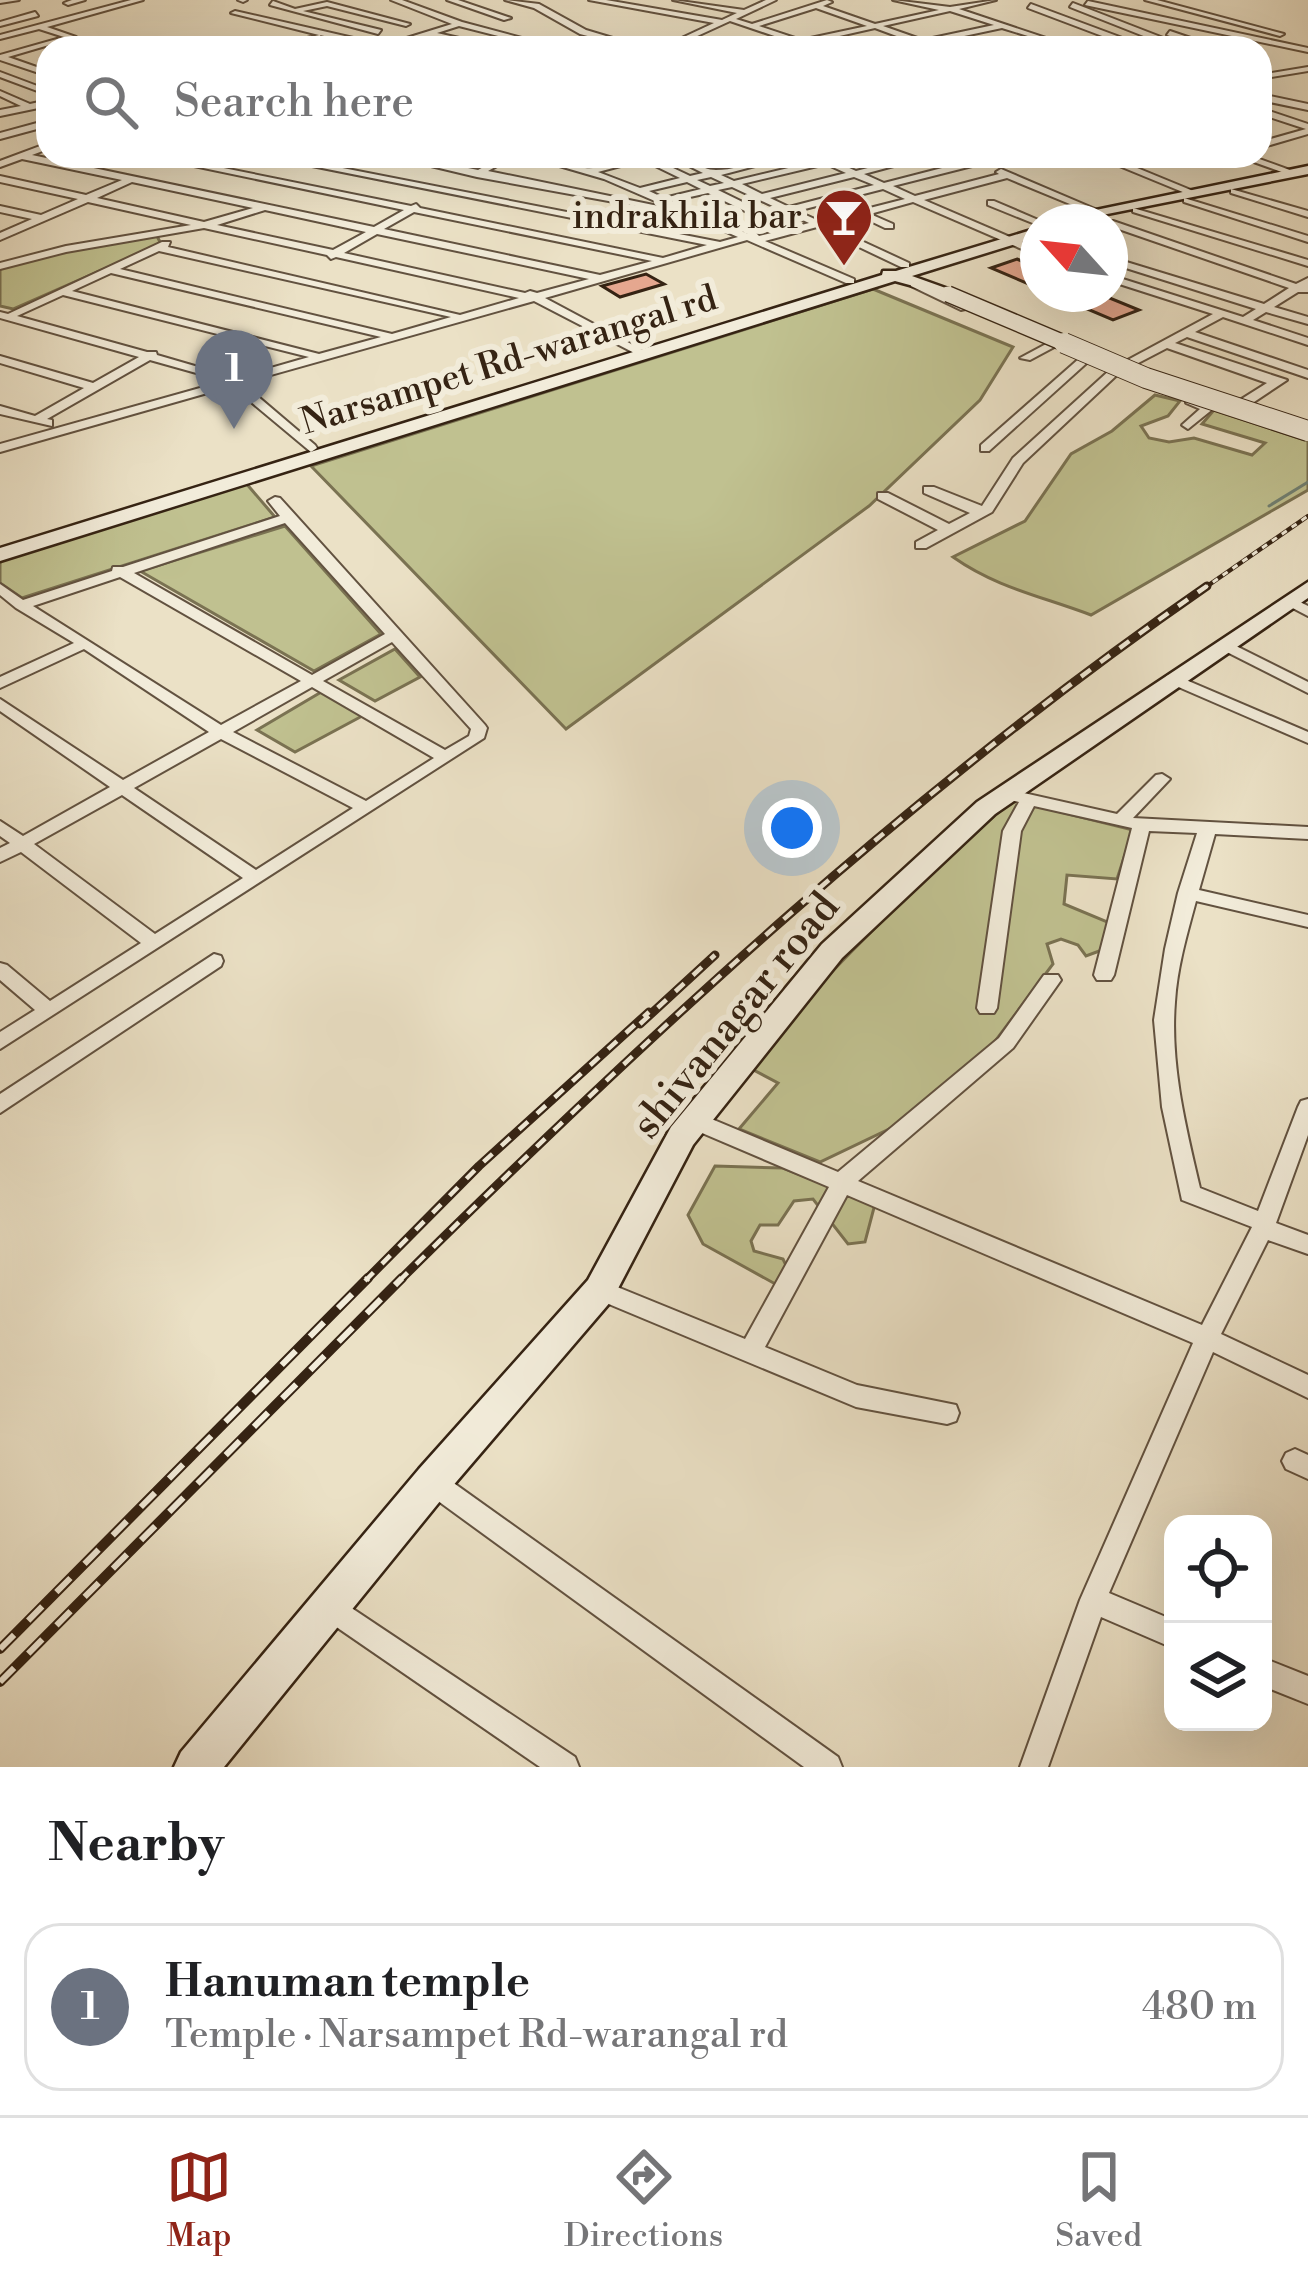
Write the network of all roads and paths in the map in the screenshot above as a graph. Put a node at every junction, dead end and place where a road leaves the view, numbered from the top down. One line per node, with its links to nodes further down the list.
1 (15, 0): 16 (street)
2 (110, 0): 20 (street)
3 (140, 0): 30 (street)
4 (284, 0): 26 (street)
5 (331, 0): 39 (street)
6 (398, 0): 33 (street)
7 (451, 0): 46 (street)
8 (509, 0): 61 (street)
9 (592, 0): 17 (street)
10 (676, 0): 31 (street)
11 (760, 0): 18 (street)
12 (834, 0): 22 (street)
13 (897, 0): 28 (street)
14 (992, 0): 28 (street)
15 (1149, 0): 34 (street)
16 (0, 1)
17 (608, 1): 35 (street)
18 (771, 1): 31 (street)
19 (1088, 2): 50 (street)
20 (72, 3): 30 (street)
21 (273, 3): 29 (street)
22 (816, 4): 42 (street); 45 (street)
23 (1073, 5): 38 (street)
24 (1031, 6): 48 (street)
25 (243, 8): 56 (street)
26 (306, 8): 29 (street); 39 (street)
27 (920, 8): 45 (street)
28 (954, 10): 36 (street); 47 (street)
29 (294, 11): 51 (street)
30 (89, 12): 44 (street)
31 (745, 12): 35 (street)
32 (35, 14): 40 (street)
33 (440, 17): 39 (street); 41 (street)
34 (1218, 18): 50 (street); 78 (street)
35 (726, 20): 42 (street); 63 (street)
36 (986, 20): 43 (street); 69 (street)
37 (1134, 21): 50 (street)
38 (1120, 22): 48 (street); 75 (street)
39 (411, 23): 51 (street)
40 (0, 24)
41 (459, 24): 46 (street); 53 (street)
42 (753, 26): 64 (street)
43 (1004, 26): 49 (street); 70 (street)
44 (40, 27): 54 (street); 55 (street)
45 (858, 27): 47 (street); 65 (street); 66 (street); 67 (street)
46 (477, 28): 60 (street)
47 (879, 28): 68 (street)
48 (1090, 28): 73 (street); 74 (street)
49 (1016, 31): 71 (street); 72 (street)
50 (1184, 31): 76 (street); 77 (street)
51 (378, 32): 57 (street)
52 (644, 33): 62 (street)
53 (428, 34): 58 (street); 59 (street)
54 (1, 36)
55 (69, 36)
56 (333, 36)
57 (364, 36)
58 (422, 36)
59 (438, 36)
60 (511, 36)
61 (597, 36)
62 (626, 36)
63 (691, 36)
64 (780, 36)
65 (799, 36)
66 (826, 36)
67 (875, 36)
68 (905, 36)
69 (913, 36)
70 (956, 36)
71 (993, 36)
72 (1028, 36)
73 (1059, 36)
74 (1110, 36)
75 (1153, 36)
76 (1192, 36)
77 (1207, 36)
78 (1264, 36)
79 (1272, 39): 82 (street)
80 (36, 47): 83 (street)
81 (1272, 47): 82 (street)
82 (1303, 51)
83 (0, 57): 86 (street)
84 (1272, 67): 87 (street)
85 (1308, 68): 87 (street)
86 (36, 71)
87 (1288, 73): 88 (street); 90 (street); 93 (street)
88 (1272, 75)
89 (4, 77): 92 (street)
90 (1308, 78)
91 (36, 80): 92 (street)
92 (26, 84): 94 (street)
93 (1272, 87)
94 (36, 89)
95 (0, 93): 100 (street)
96 (1308, 96): 98 (street)
97 (1272, 99): 98 (street)
98 (1294, 104): 101 (street)
99 (36, 106): 100 (street)
100 (29, 107): 102 (street)
101 (1308, 107)
102 (1, 112): 105 (street)
103 (36, 116): 105 (street)
104 (1272, 116): 108 (street)
105 (17, 120): 106 (street)
106 (0, 125)
107 (36, 126): 109 (street)
108 (1308, 129): 111 (street)
109 (0, 136): 113 (street)
110 (1272, 137): 111 (street)
111 (1280, 140): 112 (street)
112 (1272, 142)
113 (36, 143)
114 (62, 168): 142 (street)
115 (159, 168): 142 (street)
116 (213, 168): 144 (street)
117 (335, 168): 144 (street); 146 (street)
118 (461, 168): 133 (street)
119 (464, 168): 133 (street)
120 (482, 168): 133 (street)
121 (484, 168): 133 (street)
122 (578, 168): 134 (street)
123 (601, 168): 134 (street)
124 (666, 168): 140 (street)
125 (699, 168): 135 (street)
126 (738, 168): 135 (street)
127 (789, 168): 143 (street)
128 (841, 168): 136 (street)
129 (878, 168): 136 (street)
130 (954, 168): 145 (street)
131 (991, 168): 137 (street)
132 (1127, 168): 151 (street)
133 (478, 171): 146 (street); 149 (street)
134 (590, 171): 138 (street)
135 (712, 174): 140 (street); 143 (street)
136 (854, 174): 145 (street); 152 (street)
137 (1008, 175): 155 (street); 157 (street)
138 (608, 176): 147 (street); 149 (street)
139 (1300, 177): 150 (main road, Narsampet Rd-warangal rd); 151 (main road, Narsampet Rd-warangal rd)
140 (686, 179): 147 (street); 148 (street)
141 (0, 180): 153 (street)
142 (131, 180): 153 (street); 158 (street)
143 (733, 184): 148 (street); 152 (street)
144 (297, 187): 158 (street); 159 (street)
145 (881, 187): 155 (street); 161 (street)
146 (443, 190): 159 (street); 163 (street)
147 (643, 190): 154 (street)
148 (708, 190): 154 (street); 177 (street)
149 (580, 191): 163 (street); 164 (street)
150 (1234, 191): 151 (main road, Narsampet Rd-warangal rd); 168 (street)
151 (1190, 196): 162 (main road, Narsampet Rd-warangal rd); 165 (main road, Narsampet Rd-warangal rd); 182 (street)
152 (761, 197): 161 (street)
153 (86, 200): 170 (street); 172 (street)
154 (667, 200): 164 (street); 180 (street)
155 (912, 200): 167 (street); 181 (street)
156 (991, 203): 169 (street)
157 (1071, 204)
158 (258, 208): 172 (street); 175 (street)
159 (407, 209): 175 (street); 176 (street)
160 (0, 210): 170 (street)
161 (788, 210): 171 (street)
162 (1136, 210): 166 (main road, Narsampet Rd-warangal rd); 189 (street)
163 (549, 211): 176 (street); 183 (street)
164 (693, 212): 180 (street)
165 (1128, 212)
166 (1128, 212)
167 (861, 213): 171 (street); 173 (street)
168 (1308, 214)
169 (1020, 218)
170 (38, 219): 179 (street)
171 (817, 224): 177 (street); 193 (street)
172 (201, 225): 185 (street); 187 (street); 190 (street)
173 (889, 226)
174 (1128, 227): 197 (street)
175 (370, 231): 186 (street); 187 (street)
176 (515, 231): 186 (street); 188 (street)
177 (794, 231): 180 (street)
178 (1020, 233): 181 (main road, Narsampet Rd-warangal rd)
179 (0, 236)
180 (755, 236): 183 (street); 195 (street)
181 (1000, 238): 184 (street); 193 (main road, Narsampet Rd-warangal rd)
182 (1308, 238)
183 (717, 244): 188 (street)
184 (1020, 246)
185 (158, 248): 192 (street); 203 (street)
186 (482, 252): 194 (street)
187 (329, 254): 199 (street)
188 (659, 259): 194 (street)
189 (1308, 262)
190 (0, 264)
191 (1128, 265): 200 (street)
192 (111, 270): 198 (street); 207 (street)
193 (903, 274): 195 (main road, Narsampet Rd-warangal rd); 210 (street); 211 (main road, Narsampet Rd-warangal rd); 217 (street); 229 (main road, bridge)
194 (597, 277): 199 (street)
195 (853, 281): 211 (main road, Narsampet Rd-warangal rd)
196 (1128, 284): 202 (street)
197 (1304, 286): 200 (street)
198 (62, 292): 201 (street); 213 (street)
199 (526, 297): 203 (street); 211 (street); 220 (street)
200 (1266, 307): 204 (street); 205 (street)
201 (4, 313): 212 (street); 220 (street)
202 (1222, 313): 204 (street); 206 (street)
203 (455, 315): 207 (street)
204 (1244, 321): 208 (street)
205 (1308, 321)
206 (1184, 332): 209 (street); 219 (street)
207 (387, 334): 213 (street)
208 (1308, 342)
209 (1165, 343): 217 (street); 221 (street)
210 (1052, 345): 214 (street); 216 (street)
211 (637, 352): 231 (main road, Narsampet Rd-warangal rd); 241 (main road, Narsampet Rd-warangal rd)
212 (152, 354): 220 (street); 222 (street)
213 (314, 355): 220 (street)
214 (1027, 358)
215 (0, 359): 222 (street)
216 (1085, 359): 218 (street); 232 (street)
217 (1129, 362): 218 (street); 223 (street)
218 (1115, 371): 228 (street); 236 (street)
219 (1303, 372): 221 (street)
220 (232, 379): 227 (street); 230 (street); 231 (street)
221 (1277, 382): 223 (street)
222 (94, 387): 225 (street)
223 (1244, 403): 226 (street)
224 (0, 410): 225 (street)
225 (37, 420): 227 (street)
226 (1308, 421)
227 (58, 425): 230 (street)
228 (1188, 425)
229 (1308, 431)
230 (0, 445)
231 (310, 448): 239 (main road, Narsampet Rd-warangal rd)
232 (985, 448)
233 (929, 490): 236 (street)
234 (883, 496): 238 (street)
235 (275, 500): 237 (street)
236 (982, 512): 238 (street)
237 (288, 518): 242 (street); 246 (street)
238 (951, 531): 240 (street)
239 (0, 544)
240 (922, 545)
241 (0, 555)
242 (118, 569): 245 (street); 249 (street)
243 (0, 588): 245 (street)
244 (1302, 600): 248 (main road, shivanagar road)
245 (21, 604): 247 (street)
246 (394, 635): 249 (street); 256 (street)
247 (85, 643): 251 (street); 254 (street)
248 (1226, 646): 250 (main road, shivanagar road); 252 (street)
249 (315, 679): 254 (street); 256 (street)
250 (1172, 679): 255 (street); 259 (main road, shivanagar road)
251 (0, 683)
252 (1308, 688)
253 (0, 704): 258 (street)
254 (220, 732): 258 (street); 260 (street)
255 (1308, 738)
256 (445, 757): 260 (street)
257 (1162, 779): 261 (street)
258 (120, 788): 266 (street); 268 (street)
259 (1017, 797): 261 (street); 276 (street); 281 (main road, shivanagar road)
260 (364, 807): 268 (street)
261 (1120, 820): 262 (street)
262 (1142, 825): 264 (street); 274 (street)
263 (0, 827): 266 (street)
264 (1207, 830): 265 (street); 269 (street)
265 (1308, 833)
266 (20, 845): 267 (street); 271 (street)
267 (0, 856)
268 (255, 878): 271 (street)
269 (1187, 893): 270 (street); 284 (street)
270 (1308, 920)
271 (154, 944): 277 (street)
272 (214, 961): 279 (street)
273 (0, 970): 277 (street)
274 (1104, 975)
275 (1051, 980): 283 (street)
276 (987, 1008)
277 (49, 1011): 278 (street)
278 (0, 1042)
279 (0, 1105)
280 (1308, 1107): 282 (street)
281 (695, 1120): 283 (street); 286 (main road, shivanagar road)
282 (1301, 1143): 284 (street)
283 (843, 1181): 287 (street); 288 (street)
284 (1264, 1226): 285 (street); 287 (street)
285 (1308, 1245)
286 (600, 1290): 288 (street); 291 (main road, shivanagar road)
287 (1207, 1338): 289 (street); 292 (street)
288 (752, 1349): 290 (street)
289 (1308, 1387)
290 (947, 1413)
291 (432, 1482): 293 (main road, shivanagar road); 299 (street)
292 (1094, 1600): 294 (street); 300 (street)
293 (329, 1606): 297 (main road, shivanagar road); 298 (street)
294 (1164, 1630)
295 (1272, 1676): 296 (street)
296 (1308, 1690)
297 (206, 1763)
298 (565, 1767)
299 (828, 1767)
300 (1034, 1767)

